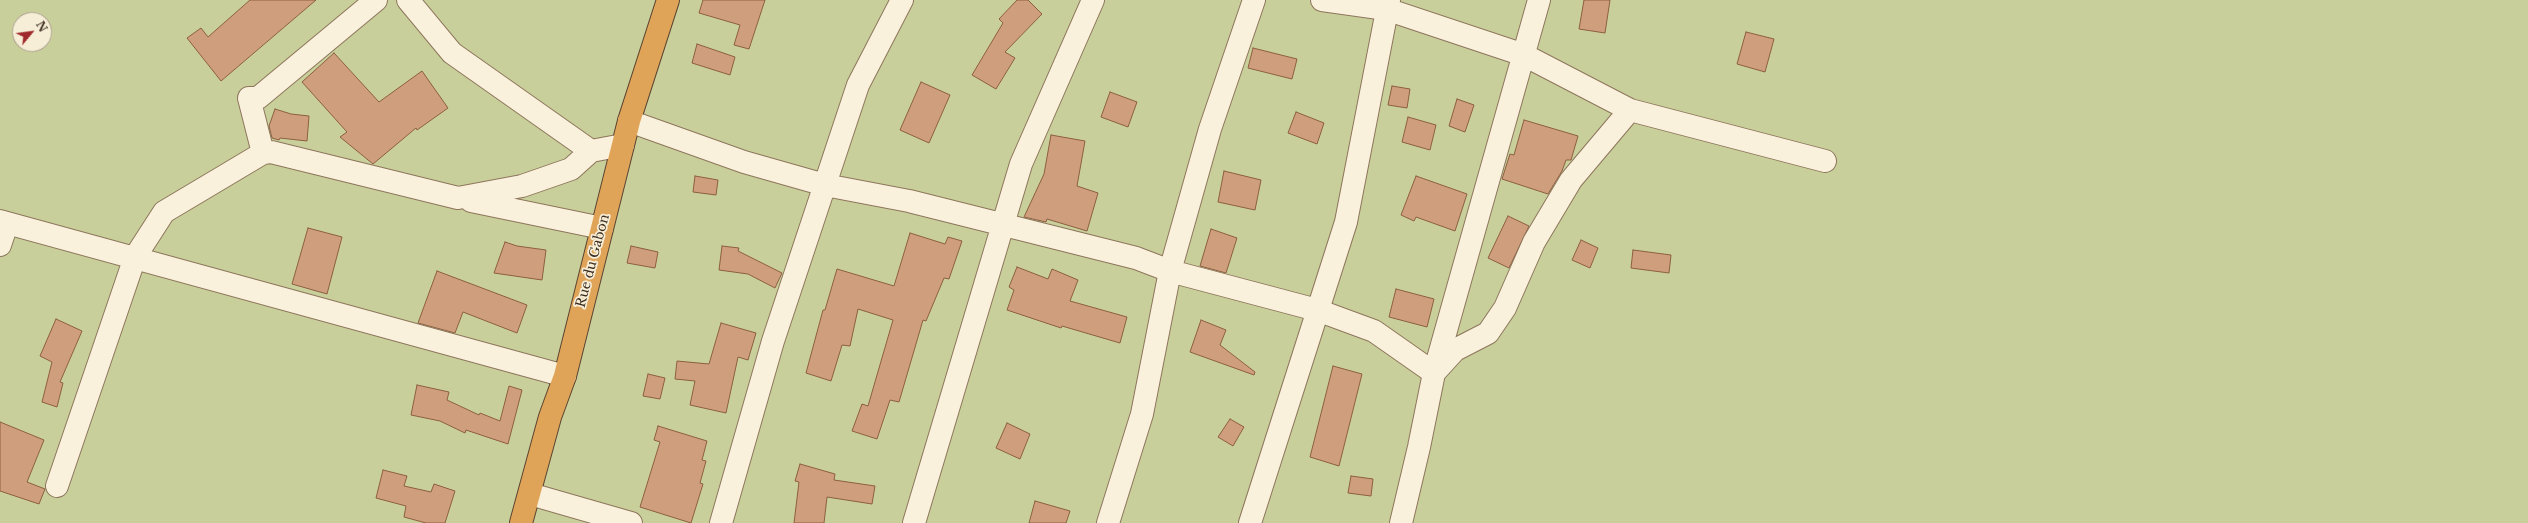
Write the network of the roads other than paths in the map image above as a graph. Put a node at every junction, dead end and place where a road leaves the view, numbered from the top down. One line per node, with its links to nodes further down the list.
1 (376, 0): 15 (street)
2 (408, 0): 14 (street)
3 (668, 0): 12 (highway, Rue du Gabon)
4 (902, 0): 17 (street)
5 (1093, 0): 20 (street)
6 (1254, 0): 24 (street)
7 (1322, 0): 9 (street)
8 (1539, 0): 10 (street)
9 (1388, 4): 10 (street); 25 (street)
10 (1524, 55): 11 (street); 26 (street)
11 (1630, 110): 16 (street); 26 (street)
12 (629, 122): 13 (highway, Rue du Gabon); 17 (street)
13 (623, 145): 14 (street); 21 (highway, Rue du Gabon)
14 (591, 151): 18 (street)
15 (263, 153): 18 (street); 23 (street)
16 (1825, 161)
17 (824, 185): 20 (street); 32 (street)
18 (458, 198): 21 (street)
19 (4, 223): 22 (street); 23 (street)
20 (1003, 225): 24 (street); 33 (street)
21 (602, 228): 27 (highway, Rue du Gabon)
22 (0, 245)
23 (135, 257): 27 (street); 28 (street)
24 (1170, 271): 25 (street); 34 (street)
25 (1317, 310): 26 (street); 35 (street)
26 (1434, 373): 36 (street)
27 (565, 376): 29 (highway, Rue du Gabon)
28 (57, 486)
29 (530, 494): 30 (highway, Rue du Gabon); 31 (street)
30 (521, 523)
31 (631, 523)
32 (721, 523)
33 (914, 523)
34 (1108, 523)
35 (1250, 523)
36 (1401, 523)

